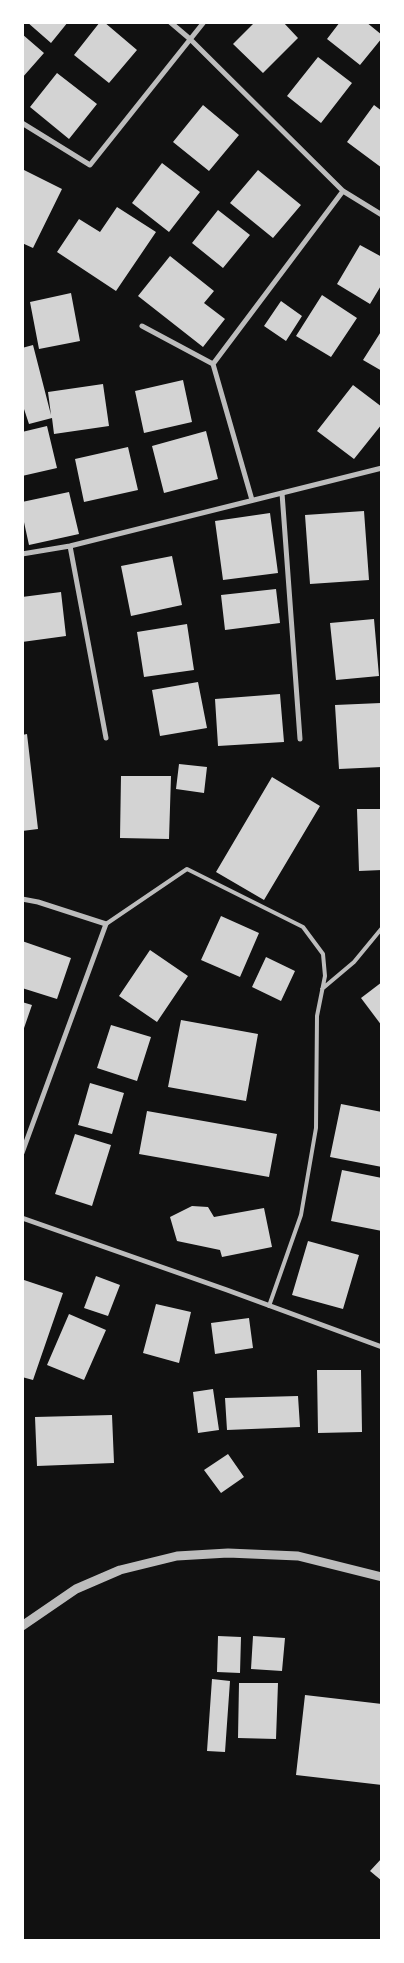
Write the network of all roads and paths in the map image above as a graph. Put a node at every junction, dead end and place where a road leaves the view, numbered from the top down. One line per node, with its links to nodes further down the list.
1 (170, 22): 3 (street)
2 (204, 22): 3 (street)
3 (190, 39): 4 (street); 5 (street)
4 (22, 124)
5 (343, 191): 6 (street); 8 (street)
6 (382, 215)
7 (142, 326): 8 (street)
8 (213, 364): 11 (street)
9 (382, 468): 10 (street)
10 (282, 493): 11 (street); 15 (street)
11 (252, 500): 12 (street)
12 (70, 546): 13 (street); 14 (street)
13 (22, 554)
14 (106, 738)
15 (300, 739)
16 (22, 899): 17 (street)
17 (106, 924): 19 (lane); 20 (street)
18 (382, 928): 19 (lane)
19 (322, 990): 22 (lane)
20 (22, 1153)
21 (22, 1218): 22 (street)
22 (269, 1306): 23 (street)
23 (382, 1347)
24 (382, 1577): 25 (street)
25 (22, 1626)

